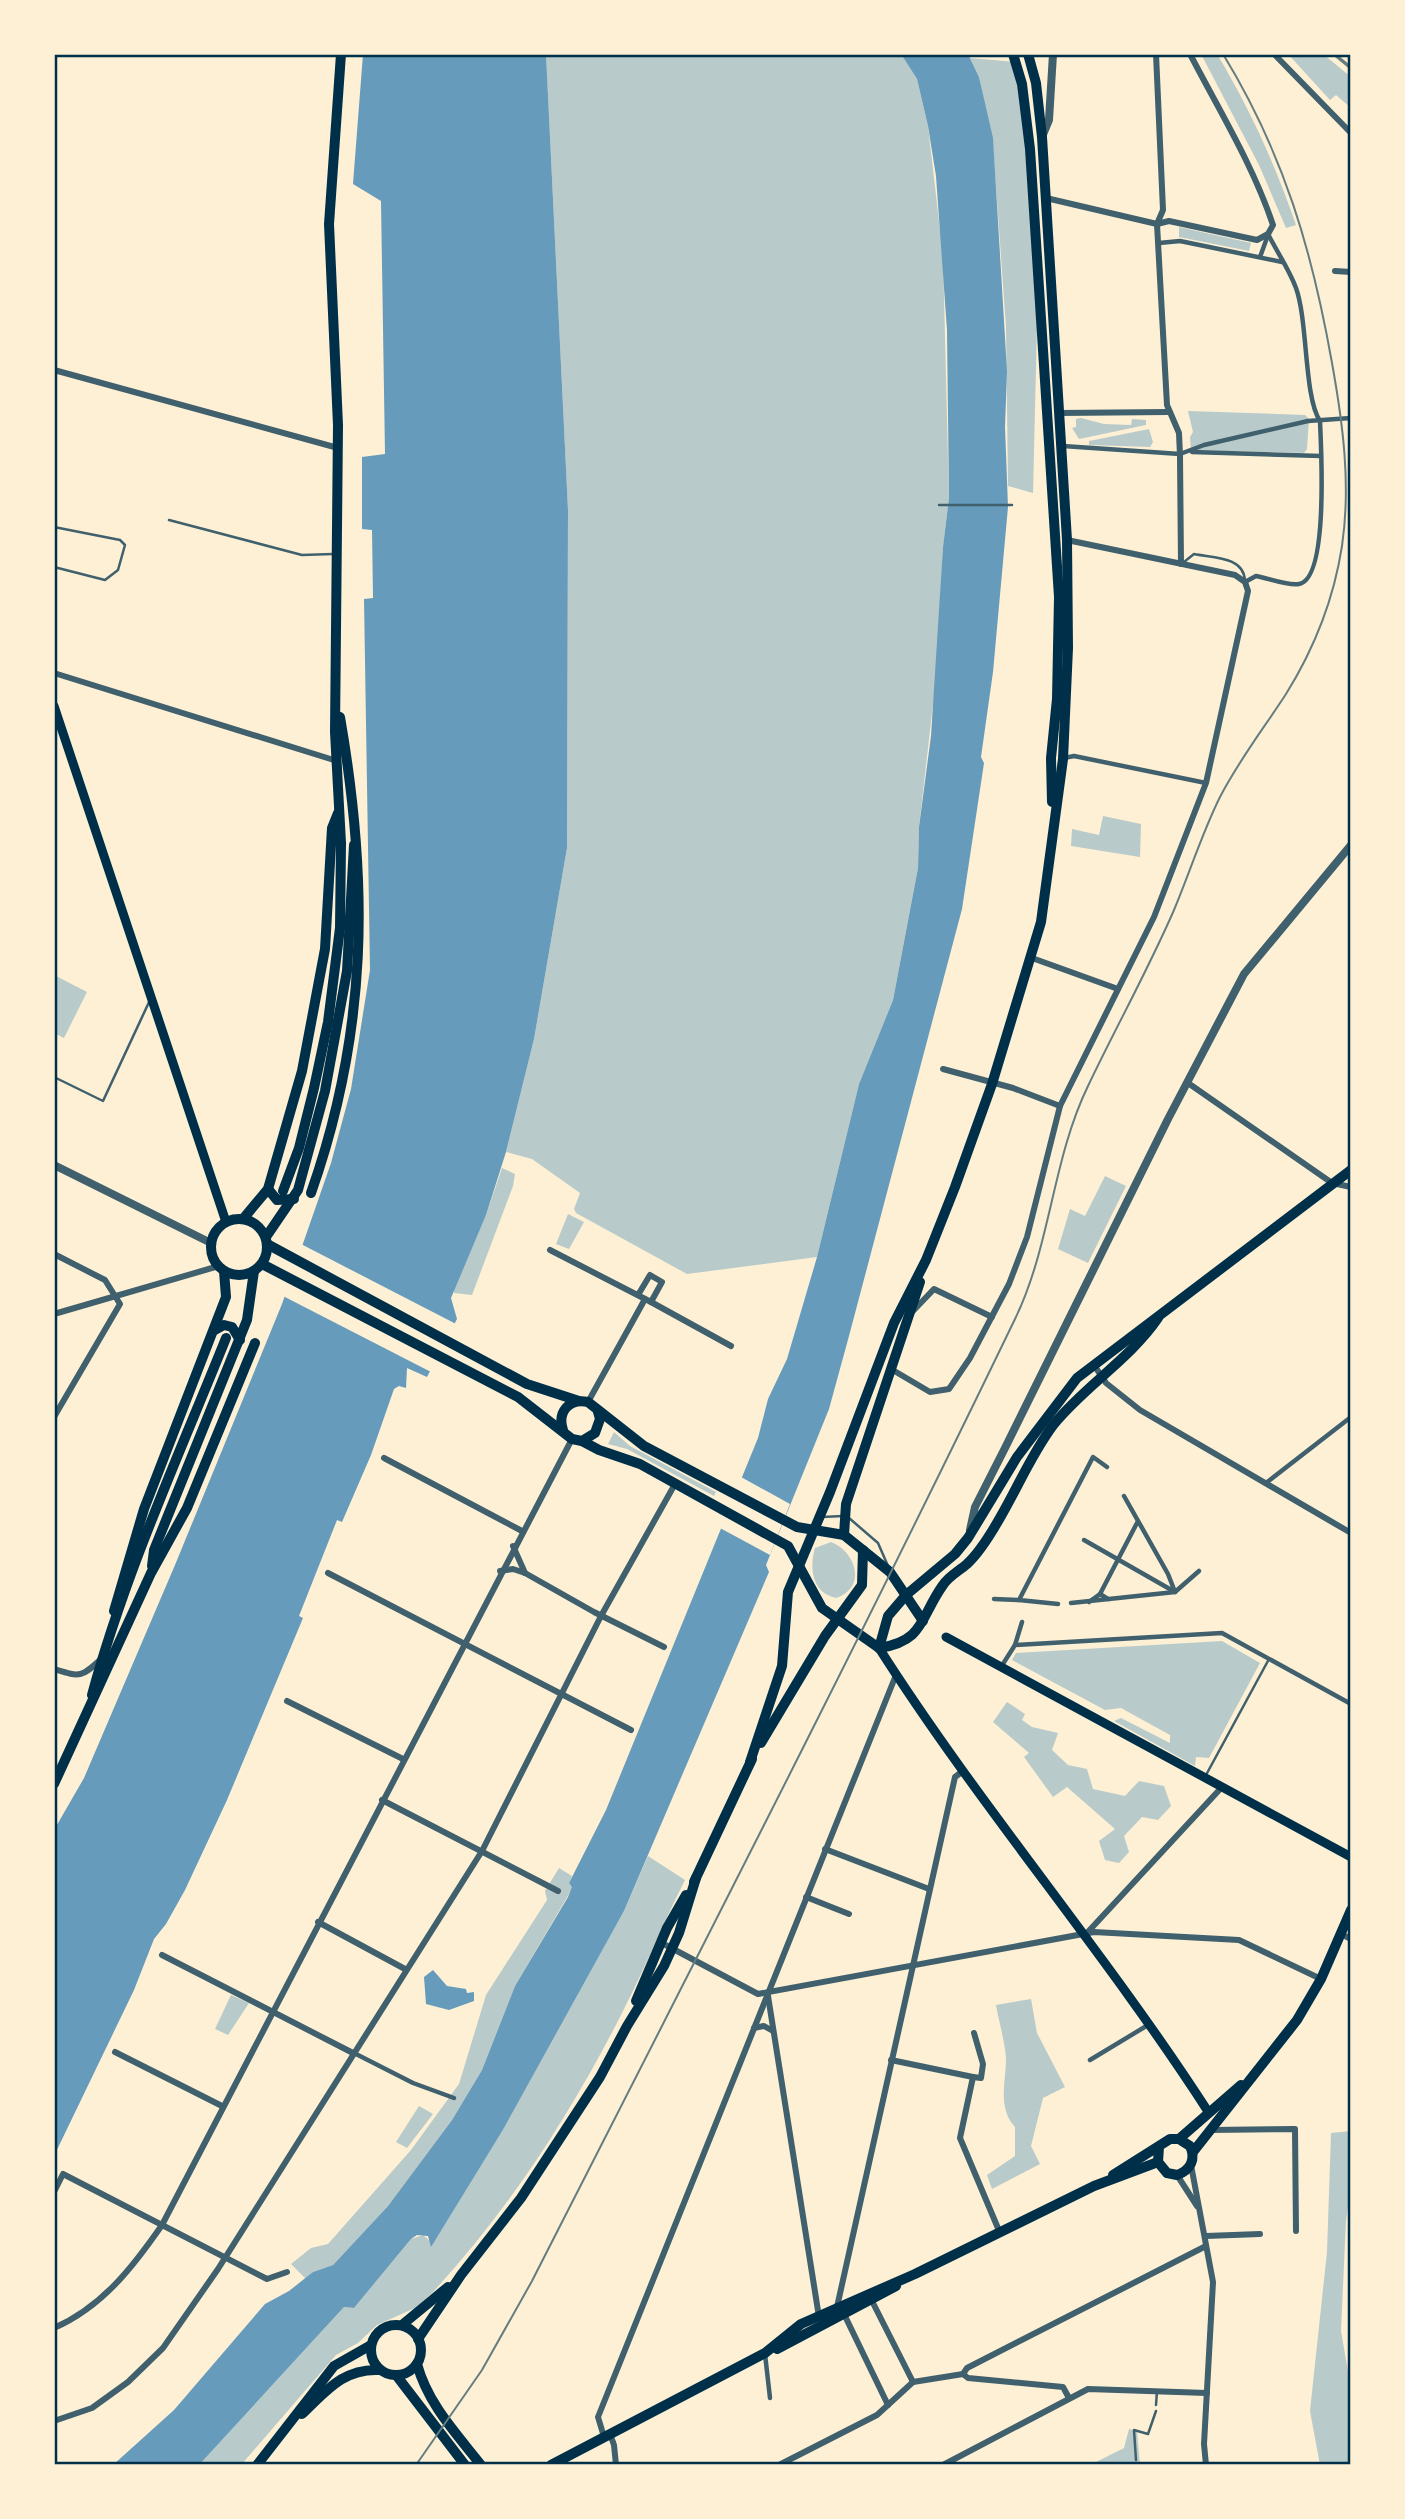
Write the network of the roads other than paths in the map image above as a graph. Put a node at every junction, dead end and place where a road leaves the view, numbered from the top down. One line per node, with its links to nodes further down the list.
1 (341, 54): 26 (main road)
2 (1013, 54): 19 (main road)
3 (1028, 54): 9 (main road)
4 (1053, 54): 9 (street)
5 (1156, 54): 11 (street)
6 (1190, 54): 12 (street)
7 (1273, 54): 8 (street)
8 (1351, 133)
9 (1042, 137): 10 (main road)
10 (1046, 198): 11 (street); 21 (main road)
11 (1157, 224): 12 (street); 13 (street)
12 (1268, 234): 14 (street); 15 (street)
13 (1159, 243): 14 (street); 20 (street)
14 (1261, 257): 15 (street)
15 (1283, 262): 23 (street)
16 (1335, 271): 17 (street)
17 (1351, 272)
18 (54, 370): 26 (street)
19 (1044, 395): 21 (main road); 24 (main road)
20 (1168, 412): 21 (street); 28 (street)
21 (1059, 414): 24 (main road); 25 (main road)
22 (1351, 418): 23 (street)
23 (1320, 421): 27 (street); 29 (street)
24 (1047, 430): 46 (main road)
25 (1060, 446): 28 (street); 34 (main road)
26 (338, 448): 35 (main road)
27 (1188, 452): 28 (street); 29 (street)
28 (1180, 454): 36 (street)
29 (1321, 456): 38 (street)
30 (939, 505): 31 (lane)
31 (1012, 505)
32 (169, 520): 35 (lane)
33 (54, 527): 37 (lane)
34 (1067, 540): 36 (street); 42 (main road)
35 (337, 554): 40 (main road)
36 (1181, 564): 38 (street); 38 (lane)
37 (54, 566)
38 (1245, 582): 44 (street)
39 (54, 673): 43 (street)
40 (337, 699): 43 (main road); 47 (main road)
41 (54, 706): 51 (main road)
42 (1063, 759): 44 (street); 46 (main road)
43 (337, 761): 45 (main road)
44 (1206, 783): 50 (street)
45 (340, 807): 61 (main road); 62 (main road)
46 (1052, 834): 49 (main road)
47 (357, 838): 63 (main road); 64 (main road)
48 (1351, 845): 54 (street)
49 (1032, 958): 50 (street); 55 (main road)
50 (1118, 989): 56 (street)
51 (152, 997): 53 (lane); 66 (main road)
52 (943, 1069): 55 (street)
53 (54, 1077)
54 (1188, 1083): 59 (street); 106 (street)
55 (992, 1084): 56 (street); 71 (main road)
56 (1060, 1106): 78 (street)
57 (54, 1165): 68 (street)
58 (1351, 1170): 59 (main road)
59 (1332, 1183): 60 (street); 79 (main road)
60 (1351, 1187)
61 (268, 1189): 64 (main road); 65 (main road)
62 (283, 1191)
63 (311, 1192)
64 (294, 1199): 67 (main road)
65 (243, 1219): 66 (main road); 67 (main road)
66 (226, 1222): 68 (main road)
67 (267, 1241): 72 (main road); 88 (main road)
68 (211, 1243): 73 (main road)
69 (550, 1250): 75 (street)
70 (54, 1254): 74 (street)
71 (926, 1260): 76 (main road); 100 (main road)
72 (258, 1267): 73 (main road); 82 (main road); 92 (main road)
73 (221, 1269): 74 (street); 80 (main road)
74 (116, 1295): 77 (street); 90 (street)
75 (645, 1299): 84 (street); 88 (street)
76 (912, 1313): 78 (street); 86 (main road)
77 (54, 1314)
78 (992, 1317): 86 (street)
79 (1158, 1318): 85 (main road); 87 (main road)
80 (215, 1330): 82 (main road); 136 (main road)
81 (226, 1338): 136 (main road)
82 (240, 1340): 114 (main road)
83 (255, 1343): 114 (main road)
84 (731, 1346)
85 (1094, 1365): 87 (street); 106 (main road)
86 (891, 1368): 99 (main road)
87 (1101, 1375): 97 (street); 130 (main road)
88 (584, 1402): 89 (main road); 92 (main road)
89 (598, 1412): 93 (main road); 102 (main road)
90 (54, 1417)
91 (1351, 1417): 97 (street)
92 (563, 1430): 93 (main road)
93 (577, 1440): 96 (main road); 103 (street)
94 (384, 1458): 103 (street)
95 (1107, 1466): 122 (street)
96 (675, 1484): 111 (main road); 127 (street)
97 (1264, 1484): 104 (street)
98 (1124, 1496): 101 (street)
99 (843, 1516): 100 (lane); 105 (main road); 117 (lane)
100 (820, 1517): 102 (main road)
101 (1137, 1522): 110 (street); 118 (street)
102 (814, 1529): 105 (main road); 111 (main road)
103 (522, 1531): 108 (street)
104 (1351, 1533)
105 (844, 1535): 109 (main road)
106 (968, 1538): 120 (main road)
107 (1084, 1540): 110 (street)
108 (513, 1546): 113 (street); 116 (street)
109 (863, 1550): 117 (main road); 128 (main road)
110 (1116, 1559): 118 (street); 119 (street)
111 (799, 1566): 128 (main road); 147 (main road)
112 (1199, 1570): 118 (street)
113 (500, 1571): 116 (street); 132 (street)
114 (151, 1573): 144 (main road)
115 (328, 1573): 132 (street)
116 (524, 1573): 127 (street)
117 (890, 1573): 120 (main road)
118 (1175, 1592): 123 (street)
119 (1100, 1594): 123 (street); 124 (street)
120 (906, 1595): 130 (main road); 135 (main road)
121 (994, 1599): 122 (street)
122 (1019, 1600): 126 (street)
123 (1111, 1600): 124 (street)
124 (1088, 1602): 125 (street)
125 (1071, 1603)
126 (1058, 1604)
127 (601, 1616): 134 (street); 141 (street)
128 (837, 1619): 135 (main road); 147 (main road)
129 (1022, 1622): 133 (street)
130 (924, 1624): 135 (main road)
131 (946, 1637): 138 (main road)
132 (464, 1643): 141 (street); 146 (street)
133 (1015, 1645): 137 (street); 138 (street)
134 (664, 1647)
135 (879, 1648): 140 (main road)
136 (101, 1659): 139 (street); 144 (main road)
137 (1269, 1659): 143 (street); 149 (lane)
138 (1000, 1667): 149 (main road)
139 (54, 1669)
140 (896, 1675): 148 (main road); 153 (street)
141 (564, 1694): 145 (street); 154 (street)
142 (287, 1701): 146 (street)
143 (1351, 1704)
144 (83, 1726): 150 (main road)
145 (631, 1730)
146 (403, 1759): 152 (street)
147 (750, 1762): 156 (main road)
148 (963, 1771): 157 (street); 163 (main road)
149 (1204, 1777): 151 (main road)
150 (54, 1784)
151 (1222, 1787): 155 (main road); 163 (street)
152 (382, 1800): 154 (street); 162 (street)
153 (825, 1849): 157 (street); 159 (street)
154 (482, 1851): 158 (street); 169 (street)
155 (1351, 1857)
156 (696, 1878): 165 (main road); 166 (main road)
157 (929, 1889): 168 (street)
158 (558, 1891)
159 (806, 1897): 161 (street); 171 (street)
160 (1351, 1910): 164 (main road)
161 (849, 1914)
162 (318, 1922): 169 (street); 172 (street)
163 (1085, 1936): 168 (street); 170 (street); 173 (main road)
164 (1346, 1936): 170 (main road)
165 (660, 1942): 166 (street); 174 (main road)
166 (672, 1948): 171 (street); 174 (main road)
167 (162, 1955): 172 (street)
168 (911, 1968): 171 (street); 180 (street)
169 (405, 1969): 179 (street)
170 (1321, 1979): 182 (main road)
171 (768, 1994): 175 (street); 176 (street)
172 (273, 2011): 179 (street); 185 (street)
173 (1149, 2024): 181 (street); 186 (main road)
174 (626, 2026): 206 (main road)
175 (754, 2028): 176 (street); 232 (street)
176 (773, 2031): 211 (street)
177 (974, 2033): 183 (street)
178 (115, 2052): 185 (street)
179 (353, 2053): 184 (street); 203 (street)
180 (891, 2060): 183 (street); 207 (street)
181 (1090, 2060)
182 (1255, 2073): 186 (main road); 187 (main road)
183 (973, 2077): 199 (street)
184 (454, 2098)
185 (222, 2106): 197 (street)
186 (1209, 2113): 188 (main road)
187 (1210, 2130): 190 (main road); 198 (street)
188 (1179, 2139): 189 (main road); 190 (main road)
189 (1159, 2147): 191 (main road); 194 (main road)
190 (1193, 2152): 192 (main road)
191 (1158, 2162): 193 (main road); 194 (main road)
192 (1191, 2165): 193 (main road); 196 (street)
193 (1177, 2175): 196 (street)
194 (1094, 2186): 199 (main road)
195 (54, 2192): 197 (street)
196 (1200, 2210): 201 (street)
197 (162, 2225): 203 (street); 213 (street)
198 (1296, 2231)
199 (1000, 2233): 205 (main road)
200 (1261, 2234): 201 (street)
201 (1206, 2236): 202 (street)
202 (1206, 2246): 220 (street); 224 (street)
203 (225, 2257): 204 (street); 230 (street)
204 (287, 2272)
205 (915, 2274): 208 (main road); 209 (main road)
206 (461, 2275): 212 (main road); 215 (main road)
207 (843, 2288): 208 (street); 210 (street)
208 (853, 2299): 209 (street); 210 (main road)
209 (873, 2301): 210 (main road); 222 (street)
210 (840, 2311): 211 (main road); 214 (main road); 227 (street)
211 (819, 2315): 214 (street); 217 (main road)
212 (402, 2326): 215 (main road); 216 (main road)
213 (54, 2328)
214 (817, 2328): 217 (main road)
215 (418, 2339): 218 (main road)
216 (371, 2345): 219 (main road); 231 (main road)
217 (765, 2353): 225 (street); 232 (main road)
218 (417, 2364): 221 (main road); 238 (main road)
219 (380, 2370): 221 (main road); 231 (main road)
220 (963, 2374): 222 (street); 226 (street)
221 (396, 2375): 237 (main road)
222 (913, 2382): 227 (street)
223 (1157, 2391): 224 (street); 226 (street); 228 (lane)
224 (1207, 2393): 243 (street)
225 (771, 2398)
226 (1069, 2398): 242 (street)
227 (888, 2405): 241 (street)
228 (1156, 2405)
229 (1156, 2411): 234 (lane)
230 (54, 2421)
231 (287, 2429): 233 (main road)
232 (607, 2435): 239 (main road); 240 (street)
233 (273, 2446): 235 (main road); 236 (main road)
234 (1136, 2460)
235 (251, 2465)
236 (257, 2465)
237 (465, 2465)
238 (481, 2465)
239 (551, 2465)
240 (615, 2465)
241 (779, 2465)
242 (943, 2465)
243 (1206, 2465)

